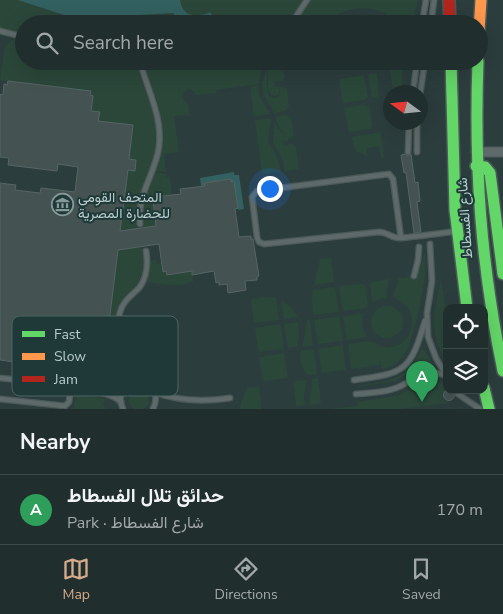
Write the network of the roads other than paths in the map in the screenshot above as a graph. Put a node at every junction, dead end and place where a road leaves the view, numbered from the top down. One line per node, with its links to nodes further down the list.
1 (307, 0): 6 (lane)
2 (426, 0): 7 (lane)
3 (434, 0): 8 (lane)
4 (450, 0): 9 (main road)
5 (481, 0): 10 (main road)
6 (297, 15)
7 (424, 15)
8 (432, 15)
9 (450, 15)
10 (480, 15)
11 (0, 31): 12 (lane)
12 (15, 35)
13 (143, 70): 27 (lane)
14 (416, 70): 18 (lane)
15 (424, 70): 19 (lane)
16 (451, 70): 28 (main road, شارع الفسطاط)
17 (478, 70): 24 (main road, شارع الفسطاط)
18 (414, 85)
19 (421, 85)
20 (409, 130): 22 (lane)
21 (417, 130): 23 (lane)
22 (408, 152)
23 (417, 152)
24 (476, 152): 25 (street); 26 (main road, شارع الفسطاط)
25 (503, 152)
26 (476, 166): 33 (main road); 39 (main road, شارع الفسطاط)
27 (140, 224)
28 (457, 231): 29 (lane); 35 (main road, شارع الفسطاط)
29 (401, 238): 29 (lane)
30 (430, 244): 36 (lane)
31 (420, 247): 34 (lane)
32 (146, 251): 37 (lane)
33 (503, 274)
34 (414, 276)
35 (466, 304)
36 (427, 313): 38 (lane); 41 (lane)
37 (119, 316)
38 (443, 370)
39 (503, 371)
40 (443, 375): 42 (lane)
41 (354, 380)
42 (356, 394)
43 (458, 394): 55 (lane)
44 (486, 394): 56 (main road)
45 (70, 396): 51 (lane)
46 (113, 396): 52 (lane)
47 (122, 396): 52 (lane)
48 (155, 396): 54 (lane)
49 (167, 396): 50 (lane)
50 (230, 398)
51 (0, 400)
52 (121, 402): 53 (lane)
53 (123, 409)
54 (153, 409)
55 (480, 409)
56 (490, 409)

